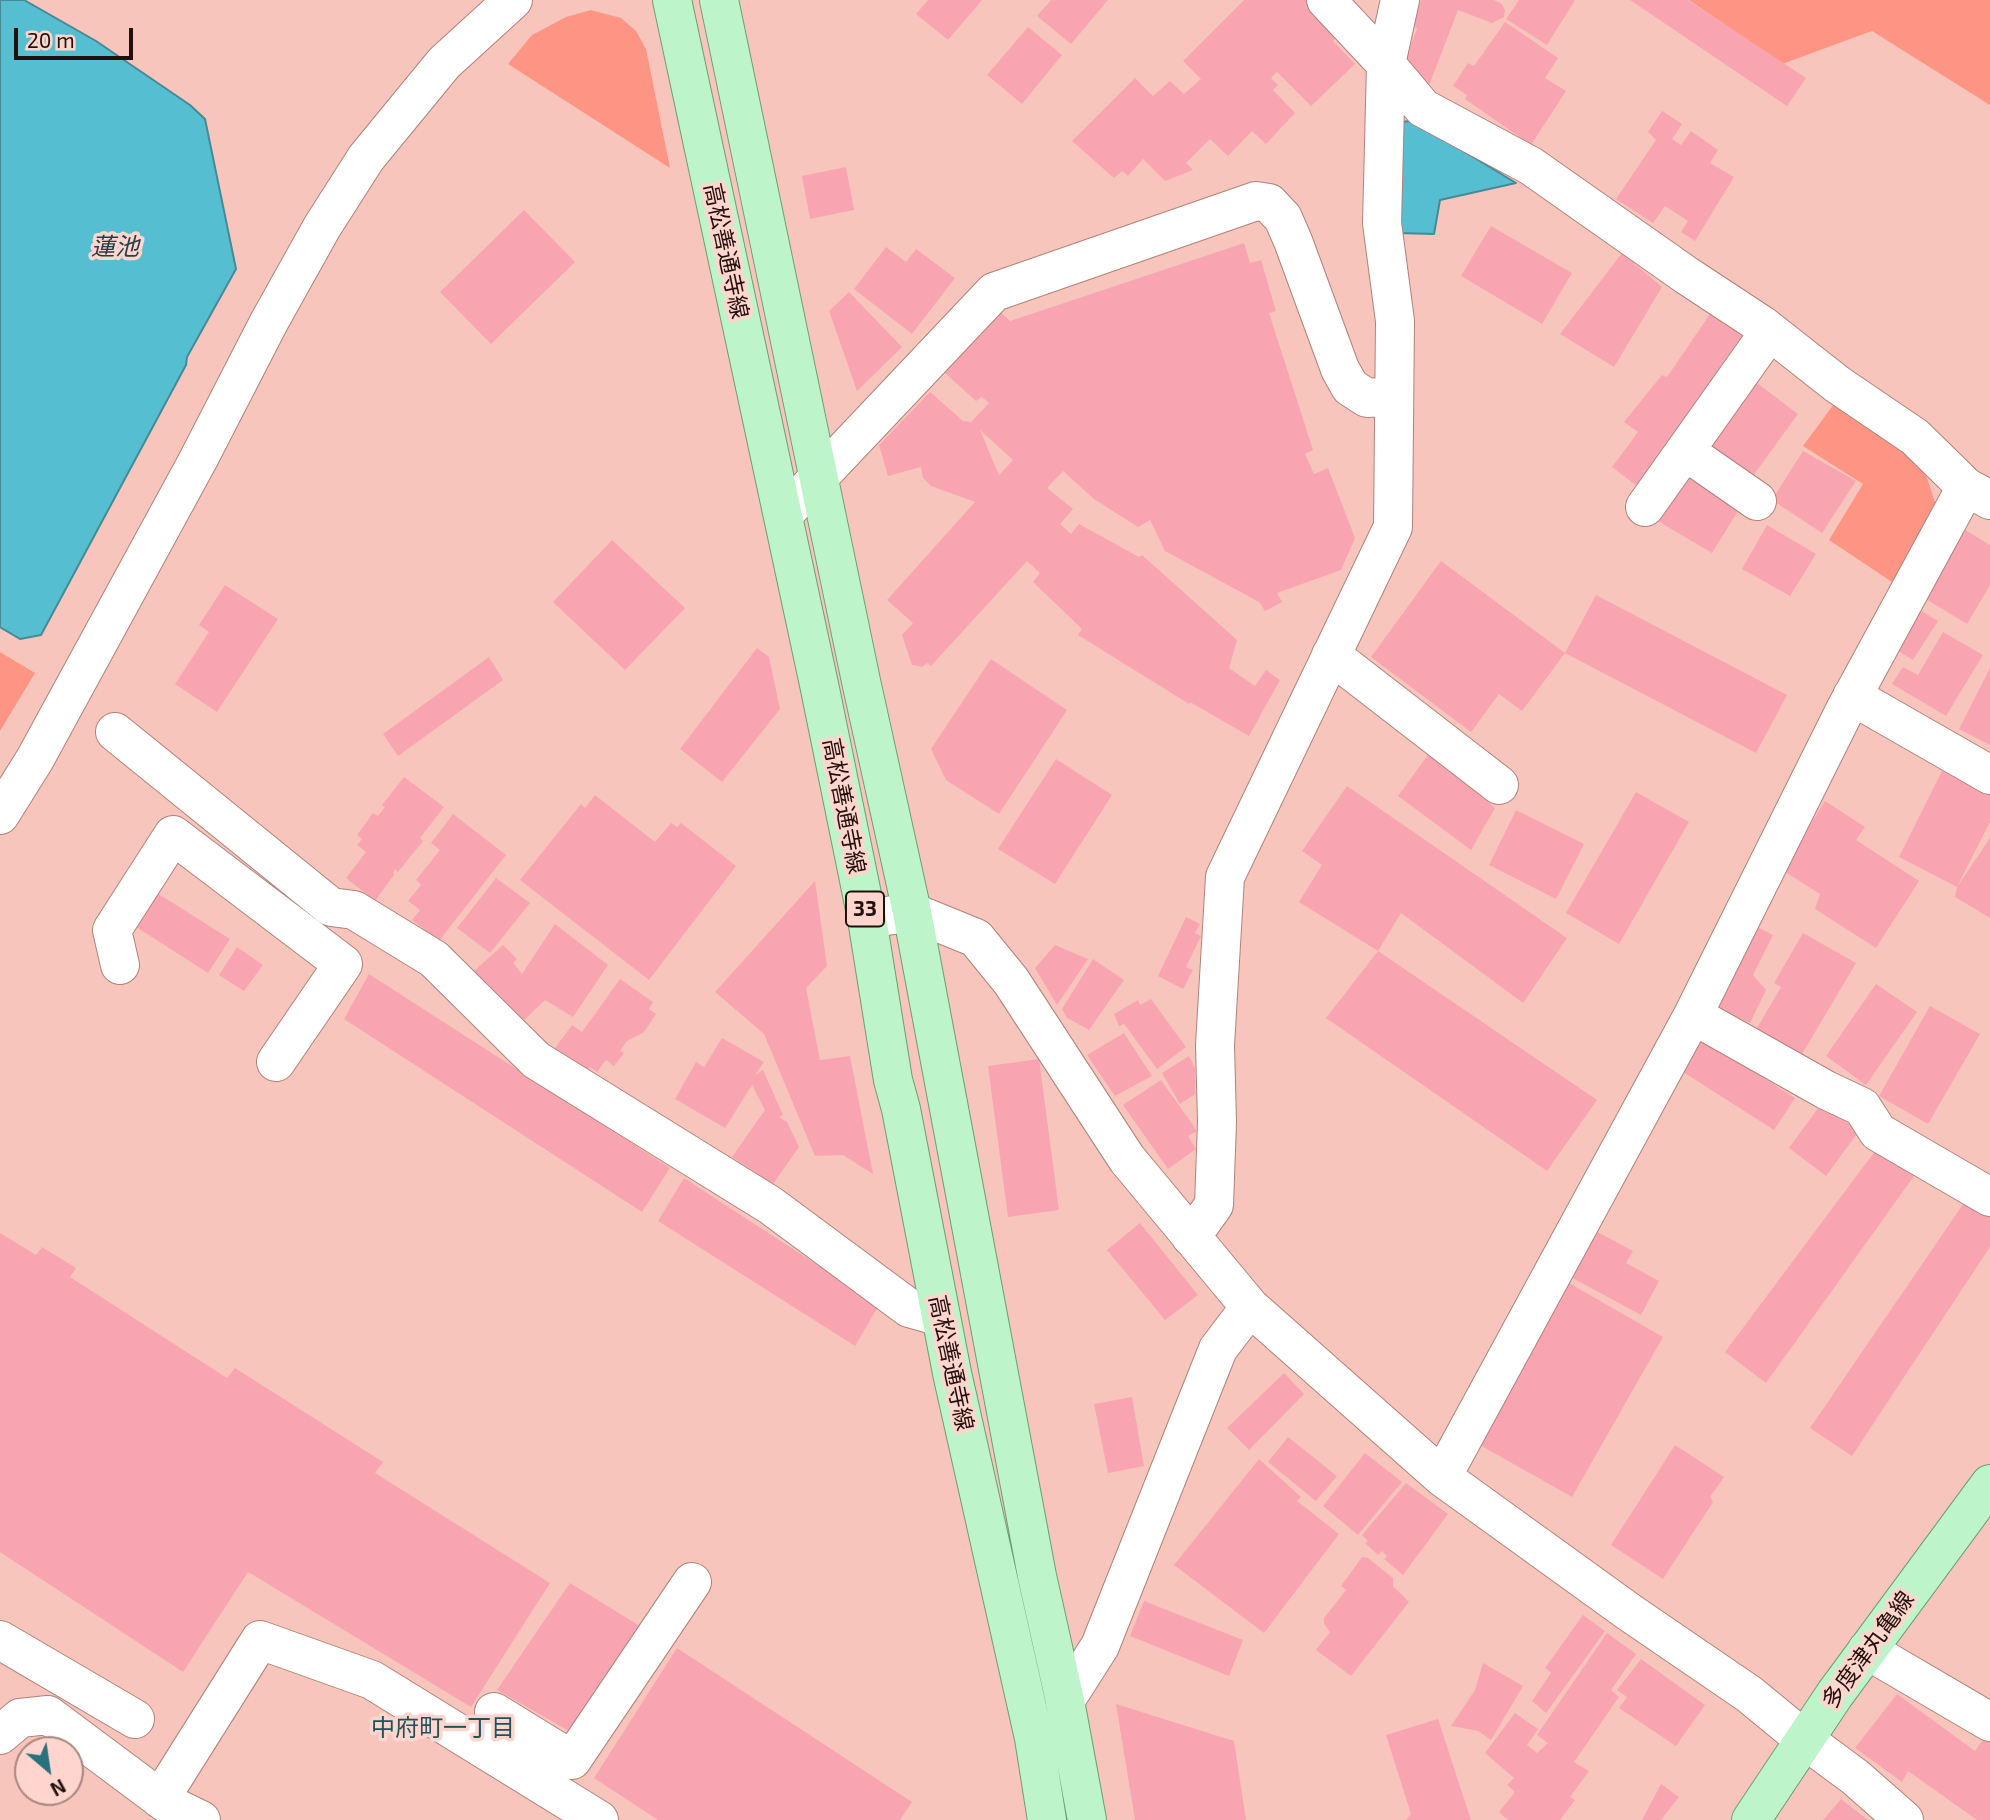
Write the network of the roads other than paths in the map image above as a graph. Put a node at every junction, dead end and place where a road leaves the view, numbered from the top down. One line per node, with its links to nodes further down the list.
1 (513, 0): 20 (street)
2 (672, 0): 14 (main road, 高松善通寺線 / 33)
3 (719, 0): 10 (main road, 高松善通寺線 / 33)
4 (1326, 0): 6 (street)
5 (1400, 0): 6 (street)
6 (1386, 64): 7 (street); 8 (street)
7 (1770, 331): 9 (street); 11 (street)
8 (1394, 396): 10 (street); 15 (street)
9 (1685, 451): 12 (street); 13 (street)
10 (820, 477): 14 (street); 21 (main road, 高松善通寺線 / 33)
11 (1978, 494): 16 (street)
12 (1757, 501)
13 (1645, 507)
14 (783, 516): 22 (main road, 高松善通寺線 / 33)
15 (1331, 655): 19 (street); 27 (street)
16 (1852, 696): 18 (street); 24 (street)
17 (115, 732): 29 (street)
18 (1990, 775)
19 (1499, 785)
20 (0, 815)
21 (912, 912): 22 (street); 27 (street); 35 (main road, 高松善通寺線 / 33)
22 (867, 919): 29 (main road, 高松善通寺線 / 33)
23 (120, 965): 25 (street)
24 (1693, 1015): 26 (street); 30 (street)
25 (276, 1062)
26 (1990, 1197)
27 (1191, 1237): 28 (street)
28 (1250, 1307): 30 (street); 35 (street)
29 (941, 1317): 42 (main road, 高松善通寺線 / 33)
30 (1442, 1478): 40 (street)
31 (1990, 1484): 34 (main road, 多度津丸亀線)
32 (692, 1582): 36 (street)
33 (0, 1640): 37 (street)
34 (1867, 1650): 38 (street); 40 (main road, 多度津丸亀線)
35 (1065, 1701): 45 (main road, 高松善通寺線 / 33)
36 (494, 1712)
37 (135, 1720)
38 (1990, 1722)
39 (0, 1735): 41 (street)
40 (1805, 1740): 46 (main road, 多度津丸亀線); 47 (street)
41 (160, 1799): 43 (street); 44 (street)
42 (1044, 1818)
43 (201, 1820)
44 (599, 1820)
45 (1087, 1820)
46 (1751, 1820)
47 (1904, 1820)

